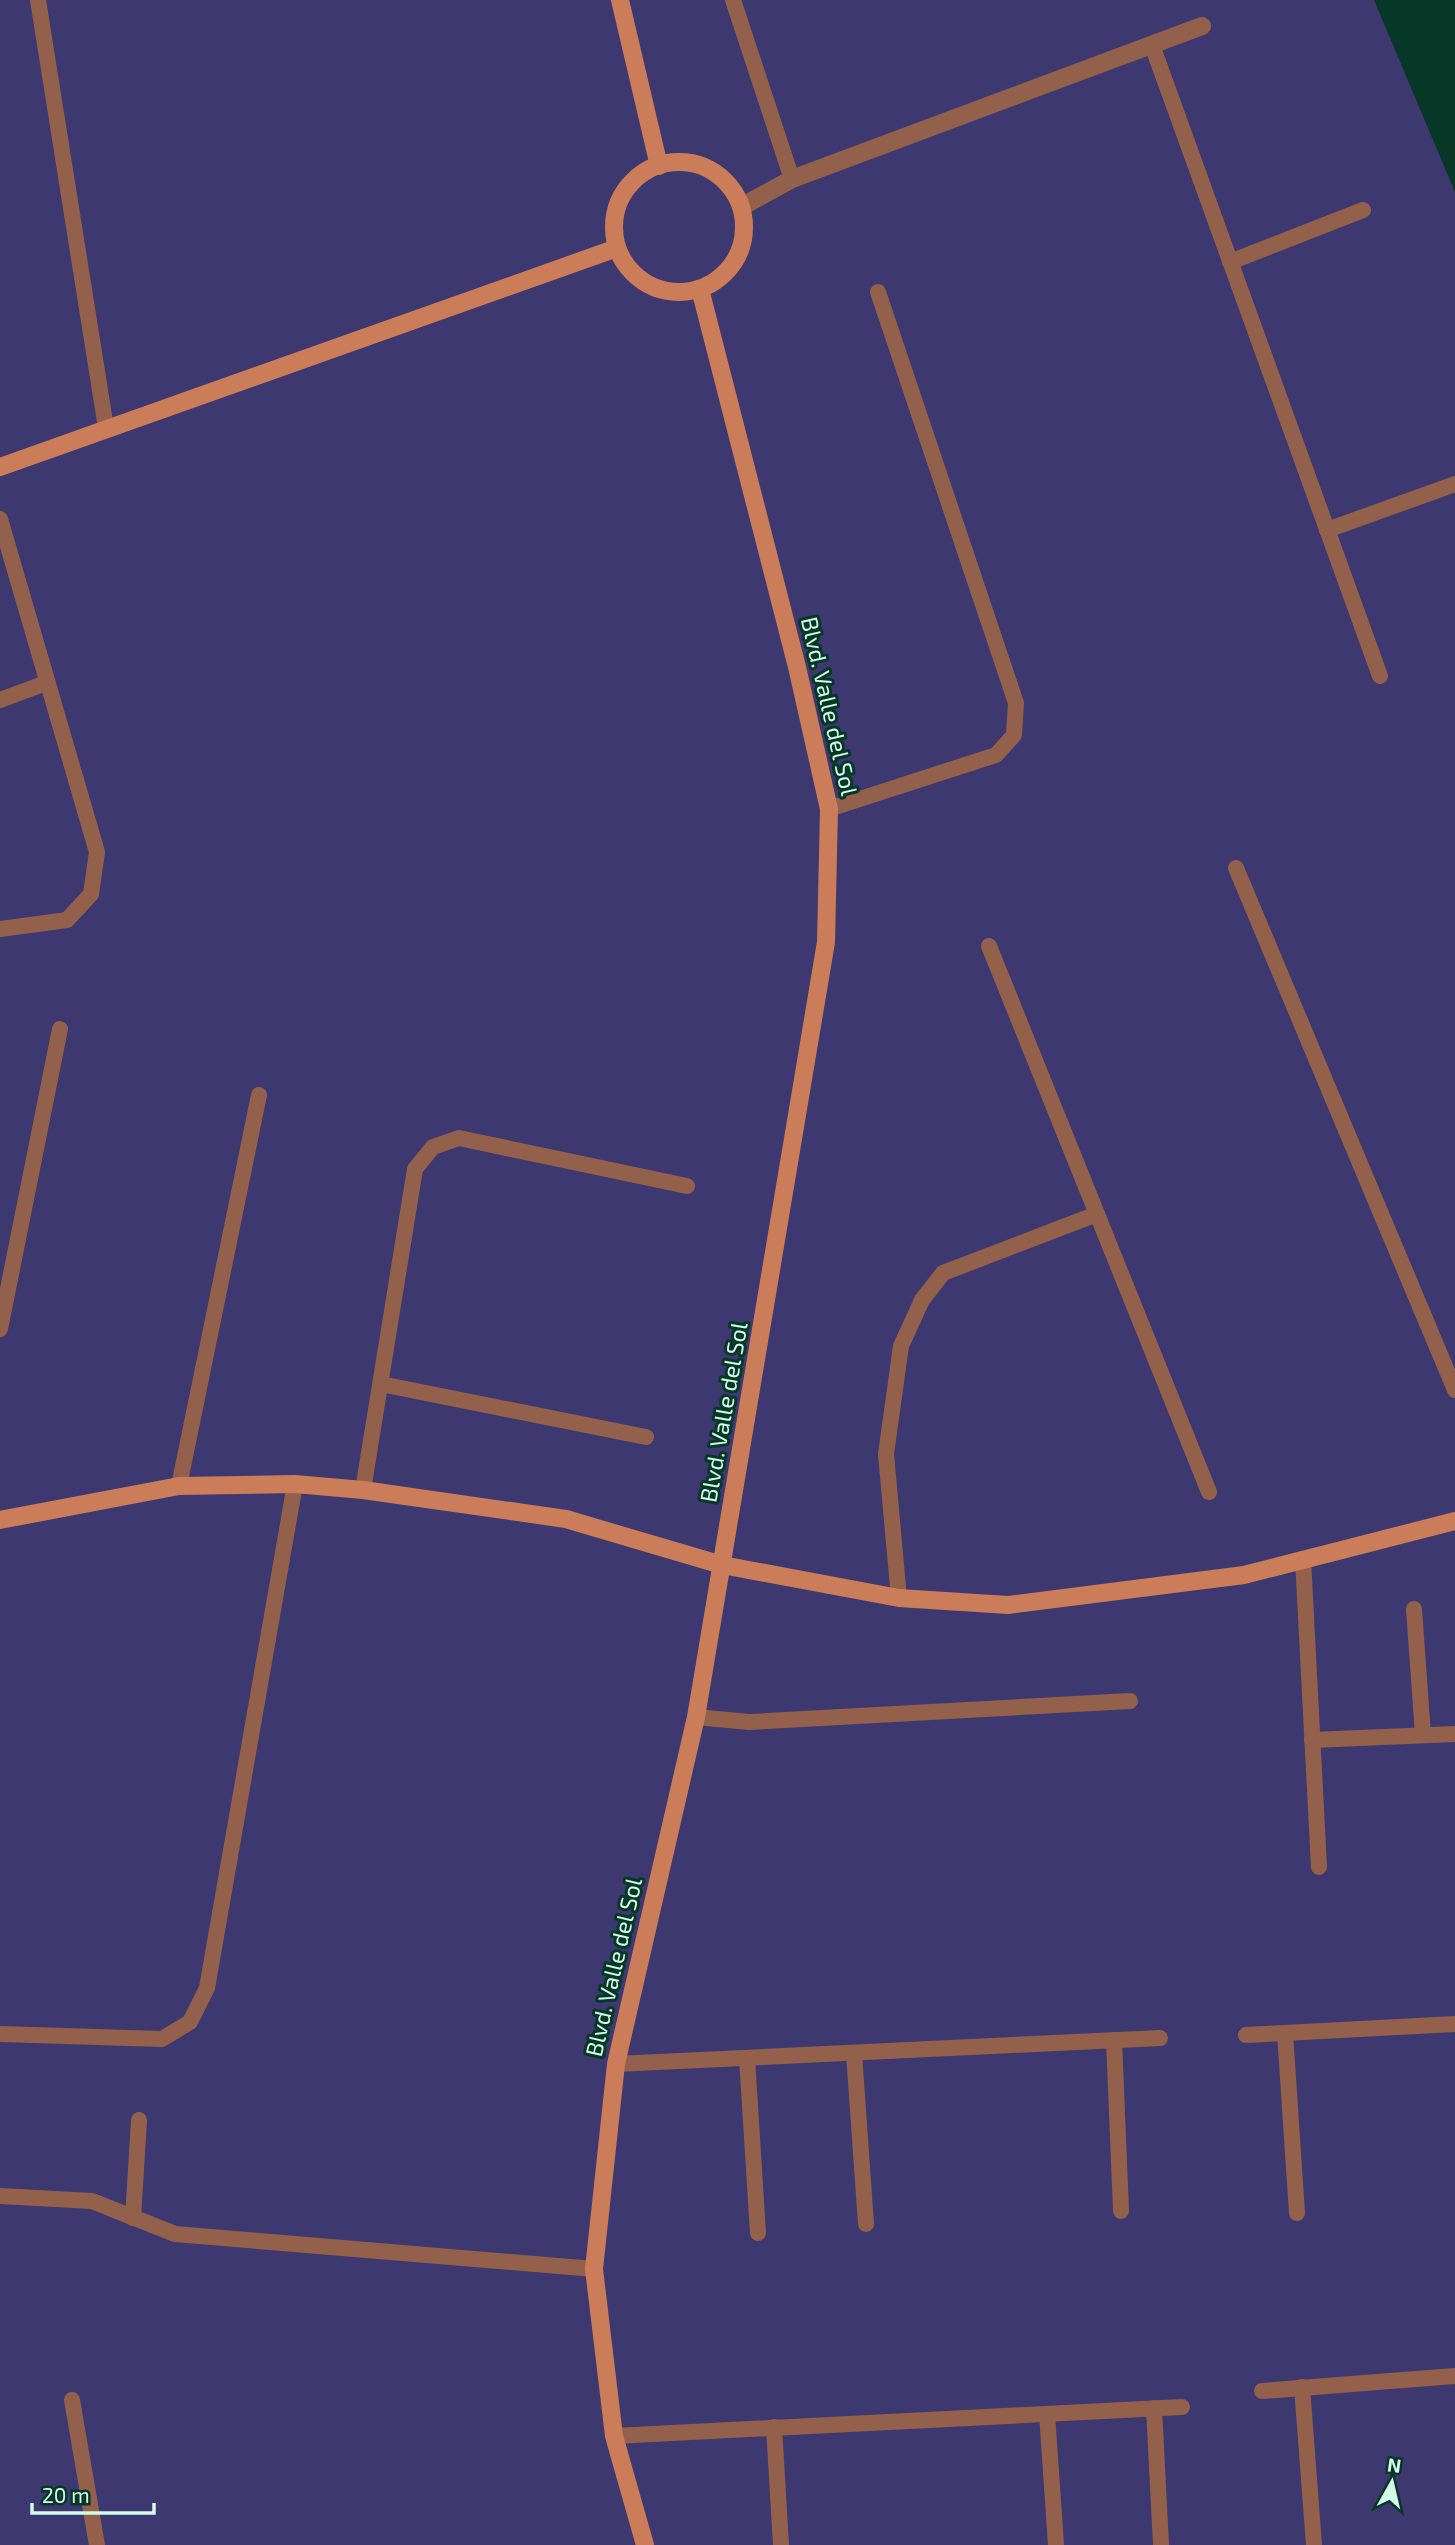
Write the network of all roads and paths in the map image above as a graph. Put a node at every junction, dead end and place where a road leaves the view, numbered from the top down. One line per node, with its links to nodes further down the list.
1 (38, 0): 14 (lane)
2 (620, 0): 6 (street)
3 (733, 0): 7 (lane)
4 (1202, 26): 5 (street)
5 (1152, 45): 7 (street); 11 (lane)
6 (659, 166): 8 (street); 10 (street)
7 (792, 179): 8 (street)
8 (741, 207): 12 (street)
9 (1363, 210): 11 (lane)
10 (617, 248): 12 (street); 14 (street)
11 (1230, 262): 18 (lane)
12 (700, 289): 23 (street, Blvd. Valle del Sol)
13 (878, 292): 23 (lane)
14 (106, 428): 15 (street)
15 (0, 467)
16 (1455, 484): 18 (lane)
17 (0, 519): 19 (lane)
18 (1327, 530): 20 (lane)
19 (7, 571): 21 (lane)
20 (1380, 676)
21 (46, 682): 22 (lane); 25 (lane)
22 (0, 700)
23 (829, 809): 43 (street, Blvd. Valle del Sol)
24 (1236, 868): 34 (lane)
25 (0, 929)
26 (989, 946): 30 (lane)
27 (60, 1029): 31 (lane)
28 (259, 1095): 37 (lane)
29 (687, 1186): 33 (lane)
30 (1097, 1214): 39 (lane); 44 (lane)
31 (4, 1292): 32 (lane)
32 (0, 1328)
33 (381, 1384): 35 (lane); 38 (lane)
34 (1455, 1390)
35 (646, 1437)
36 (295, 1484): 37 (street); 38 (street); 54 (lane)
37 (179, 1486): 40 (street)
38 (363, 1490): 43 (street)
39 (1209, 1492)
40 (0, 1520)
41 (1455, 1521): 42 (street)
42 (1303, 1559): 44 (street); 50 (lane)
43 (722, 1565): 44 (street); 47 (street, Blvd. Valle del Sol)
44 (900, 1598)
45 (1414, 1609): 49 (lane)
46 (1130, 1701): 47 (lane)
47 (696, 1717): 60 (street, Blvd. Valle del Sol)
48 (1455, 1734): 49 (lane)
49 (1423, 1735): 50 (lane)
50 (1312, 1740): 51 (lane)
51 (1319, 1867)
52 (1455, 2024): 53 (lane)
53 (1285, 2033): 55 (lane); 64 (lane)
54 (0, 2034)
55 (1245, 2035)
56 (1160, 2038): 57 (lane)
57 (1114, 2040): 58 (lane); 63 (lane)
58 (854, 2053): 59 (lane); 66 (lane)
59 (747, 2058): 60 (lane); 67 (lane)
60 (616, 2064): 68 (street, Blvd. Valle del Sol)
61 (139, 2120): 65 (lane)
62 (0, 2196): 65 (lane)
63 (1121, 2211)
64 (1297, 2213)
65 (133, 2217): 68 (lane)
66 (866, 2224)
67 (758, 2233)
68 (594, 2269): 77 (street, Blvd. Valle del Sol)
69 (1455, 2376): 70 (lane)
70 (1302, 2387): 71 (lane); 83 (lane)
71 (1262, 2391)
72 (72, 2400): 78 (lane)
73 (1182, 2407): 74 (lane)
74 (1154, 2408): 75 (lane); 82 (lane)
75 (1047, 2414): 76 (lane); 81 (lane)
76 (774, 2427): 77 (lane); 80 (lane)
77 (614, 2435): 79 (street, Blvd. Valle del Sol)
78 (97, 2545)
79 (645, 2545)
80 (782, 2545)
81 (1056, 2545)
82 (1161, 2545)
83 (1314, 2545)

